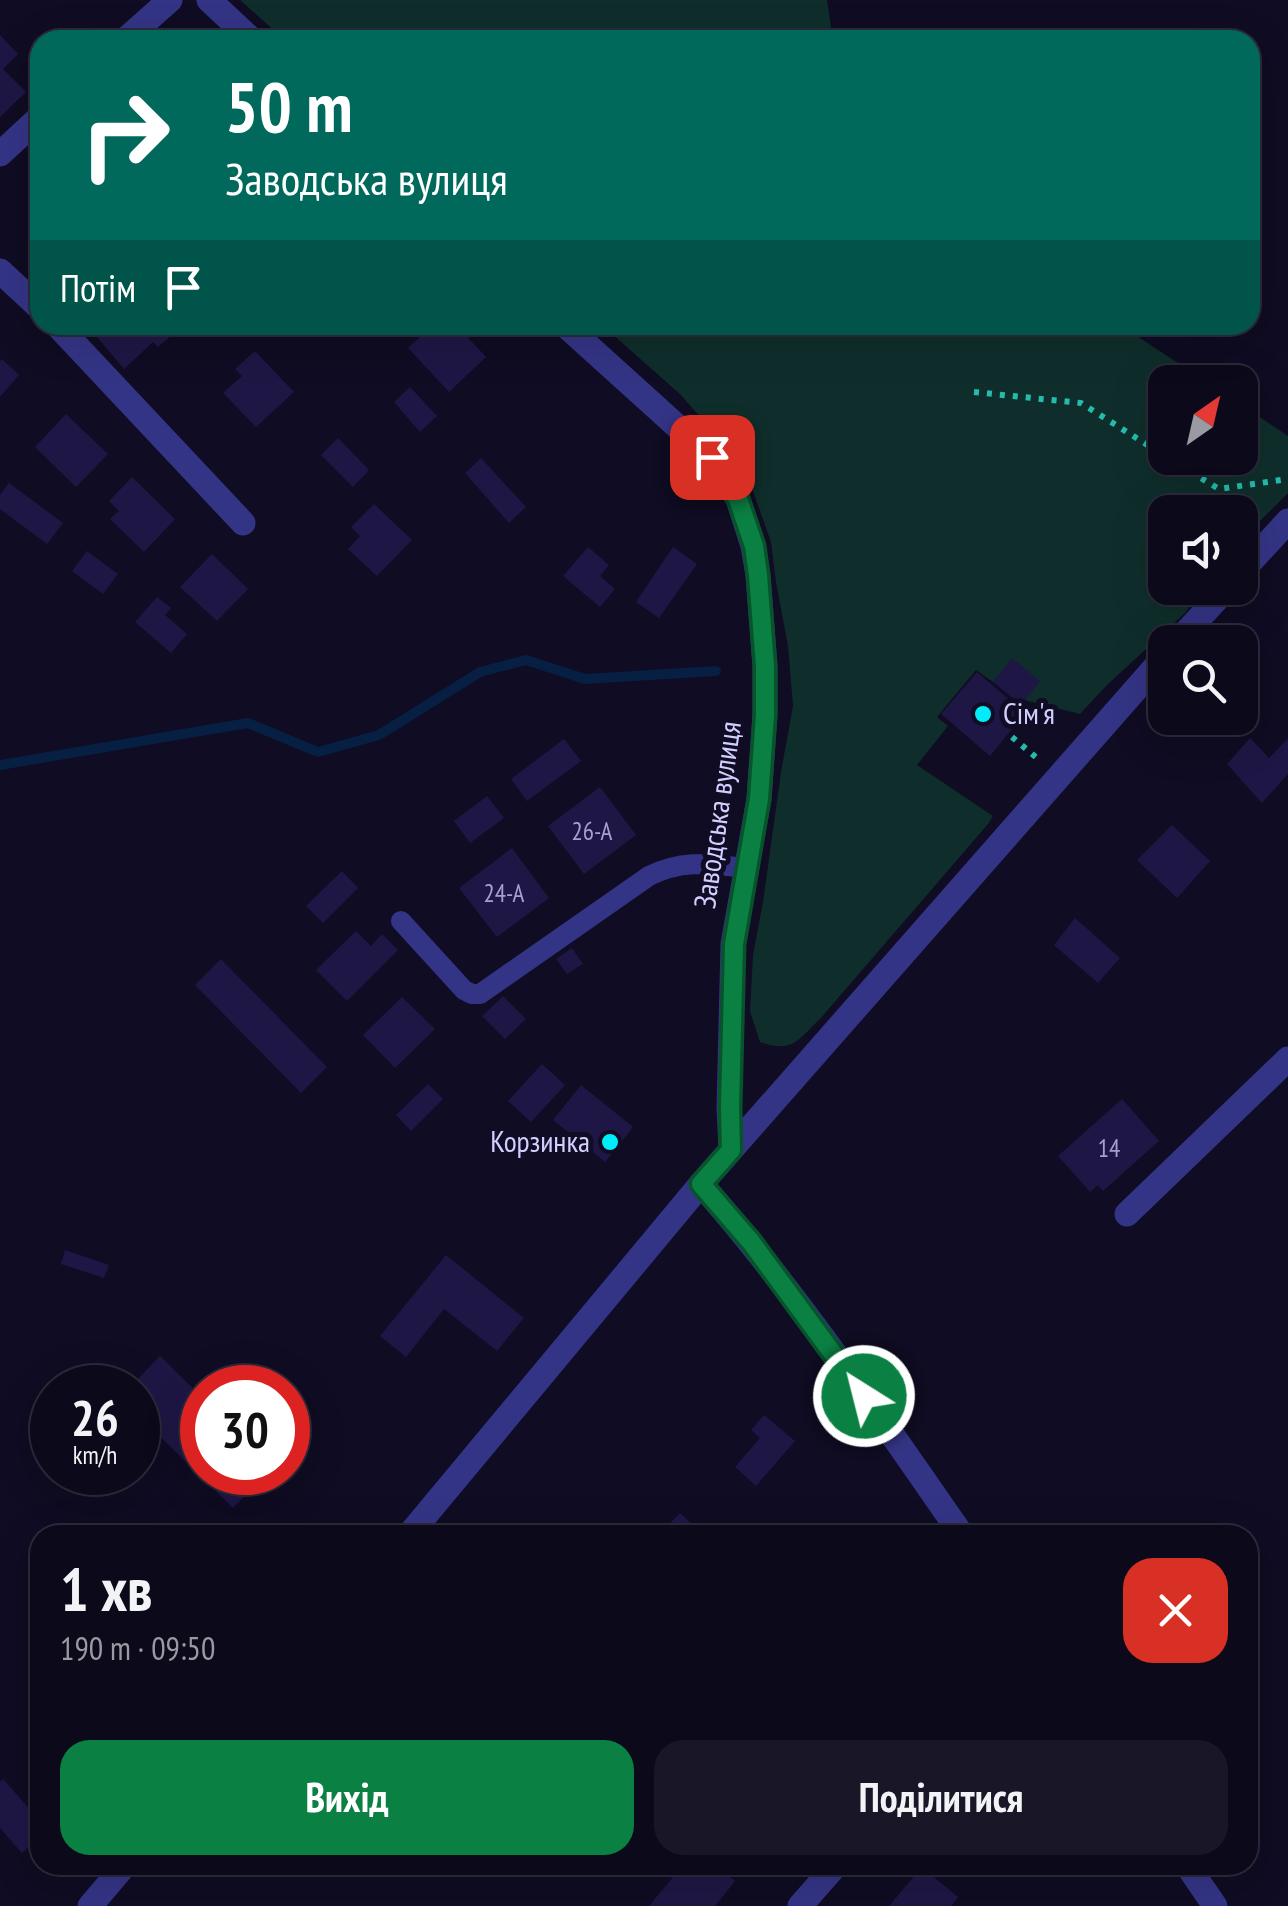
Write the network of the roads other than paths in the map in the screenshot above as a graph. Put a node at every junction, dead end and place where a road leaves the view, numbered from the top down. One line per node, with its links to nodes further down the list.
1 (170, 0): 3 (street)
2 (209, 0): 4 (street)
3 (136, 30)
4 (241, 30)
5 (30, 126): 6 (street)
6 (0, 154)
7 (0, 271): 8 (street)
8 (30, 298)
9 (66, 335): 12 (street)
10 (576, 335): 17 (street, Заводська вулиця)
11 (1288, 521): 13 (street)
12 (244, 523)
13 (1258, 554)
14 (1211, 605): 15 (street)
15 (1193, 625)
16 (1148, 675): 20 (street)
17 (746, 868): 18 (lane); 20 (street, Заводська вулиця)
18 (401, 920)
19 (1288, 1059): 22 (street)
20 (731, 1150): 21 (street)
21 (701, 1184): 23 (street); 24 (street)
22 (1128, 1214)
23 (417, 1525)
24 (955, 1525)
25 (116, 1875): 28 (street)
26 (827, 1875): 29 (street)
27 (1194, 1875): 30 (street)
28 (90, 1906)
29 (800, 1906)
30 (1215, 1906)

